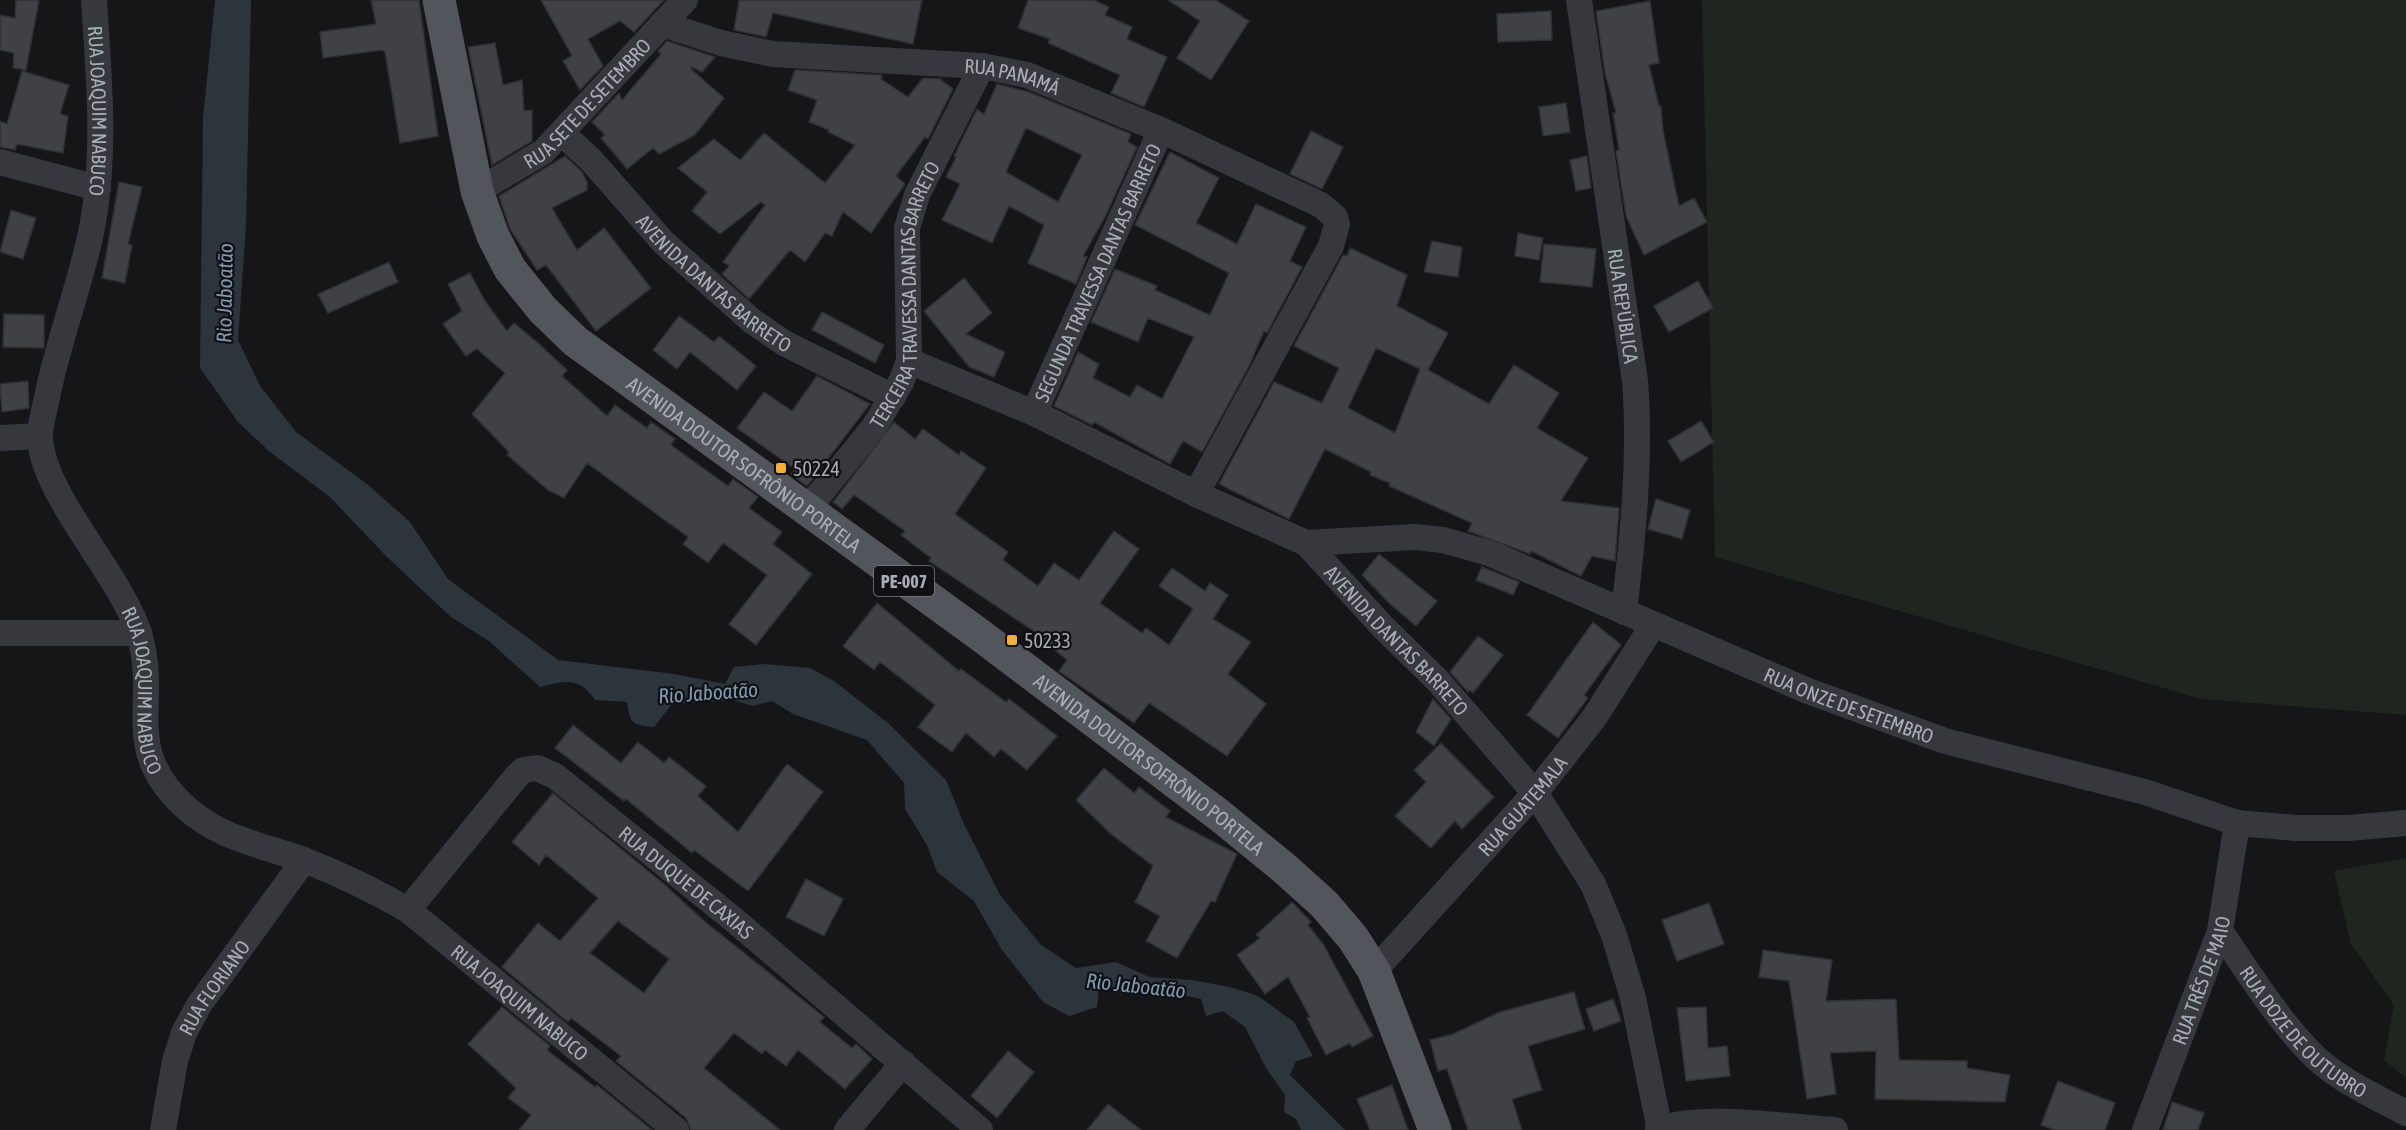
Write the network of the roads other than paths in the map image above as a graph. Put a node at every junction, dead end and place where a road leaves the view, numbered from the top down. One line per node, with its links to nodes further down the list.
1 (94, 0): 10 (street, RUA JOAQUIM NABUCO)
2 (439, 0): 11 (main road, AVENIDA DOUTOR SOFRÔNIO PORTELA / PE-007)
3 (685, 0): 5 (street, RUA SETE DE SETEMBRO)
4 (1579, 0): 20 (street, RUA REPÚBLICA)
5 (662, 24): 6 (street, RUA PANAMÁ); 8 (street, RUA SETE DE SETEMBRO)
6 (982, 66): 7 (street, RUA PANAMÁ); 12 (street, TERCEIRA TRAVESSA DANTAS BARRETO)
7 (1161, 130): 14 (street, SEGUNDA TRAVESSA DANTAS BARRETO); 17 (street, RUA PANAMÁ)
8 (563, 134): 11 (street, RUA SETE DE SETEMBRO); 13 (street, AVENIDA DANTAS BARRETO)
9 (0, 162): 10 (street)
10 (98, 188): 15 (street, RUA JOAQUIM NABUCO)
11 (477, 191): 18 (main road, AVENIDA DOUTOR SOFRÔNIO PORTELA / PE-007)
12 (909, 361): 13 (street, TERCEIRA TRAVESSA DANTAS BARRETO); 14 (street, AVENIDA DANTAS BARRETO)
13 (892, 397): 18 (street, TERCEIRA TRAVESSA DANTAS BARRETO)
14 (1034, 413): 17 (street, AVENIDA DANTAS BARRETO)
15 (40, 436): 16 (street); 23 (street, RUA JOAQUIM NABUCO)
16 (0, 438)
17 (1196, 494): 19 (street, AVENIDA DANTAS BARRETO)
18 (806, 511): 30 (main road, AVENIDA DOUTOR SOFRÔNIO PORTELA / PE-007)
19 (1306, 543): 20 (street, RUA ONZE DE SETEMBRO); 24 (street, AVENIDA DANTAS BARRETO)
20 (1624, 612): 21 (street, RUA ONZE DE SETEMBRO)
21 (1653, 625): 24 (street, RUA GUATEMALA); 25 (street, RUA ONZE DE SETEMBRO)
22 (0, 633): 23 (street)
23 (139, 633): 27 (street, RUA JOAQUIM NABUCO)
24 (1535, 793): 30 (street, RUA GUATEMALA); 38 (street, AVENIDA DANTAS BARRETO)
25 (2237, 823): 26 (street, RUA ONZE DE SETEMBRO); 29 (street, RUA TRÊS DE MAIO)
26 (2406, 823)
27 (304, 860): 28 (street, RUA JOAQUIM NABUCO); 33 (street, RUA FLORIANO)
28 (408, 910): 31 (street, RUA DUQUE DE CAXIAS); 34 (street, RUA JOAQUIM NABUCO)
29 (2220, 930): 32 (street, RUA DOZE DE OUTUBRO); 40 (street, RUA TRÊS DE MAIO)
30 (1374, 971): 37 (main road, AVENIDA DOUTOR SOFRÔNIO PORTELA / PE-007)
31 (903, 1063): 35 (street); 36 (street, RUA DUQUE DE CAXIAS)
32 (2406, 1113)
33 (163, 1130)
34 (676, 1130)
35 (847, 1130)
36 (980, 1130)
37 (1435, 1130)
38 (1659, 1130): 39 (street)
39 (1835, 1130)
40 (2145, 1130)

